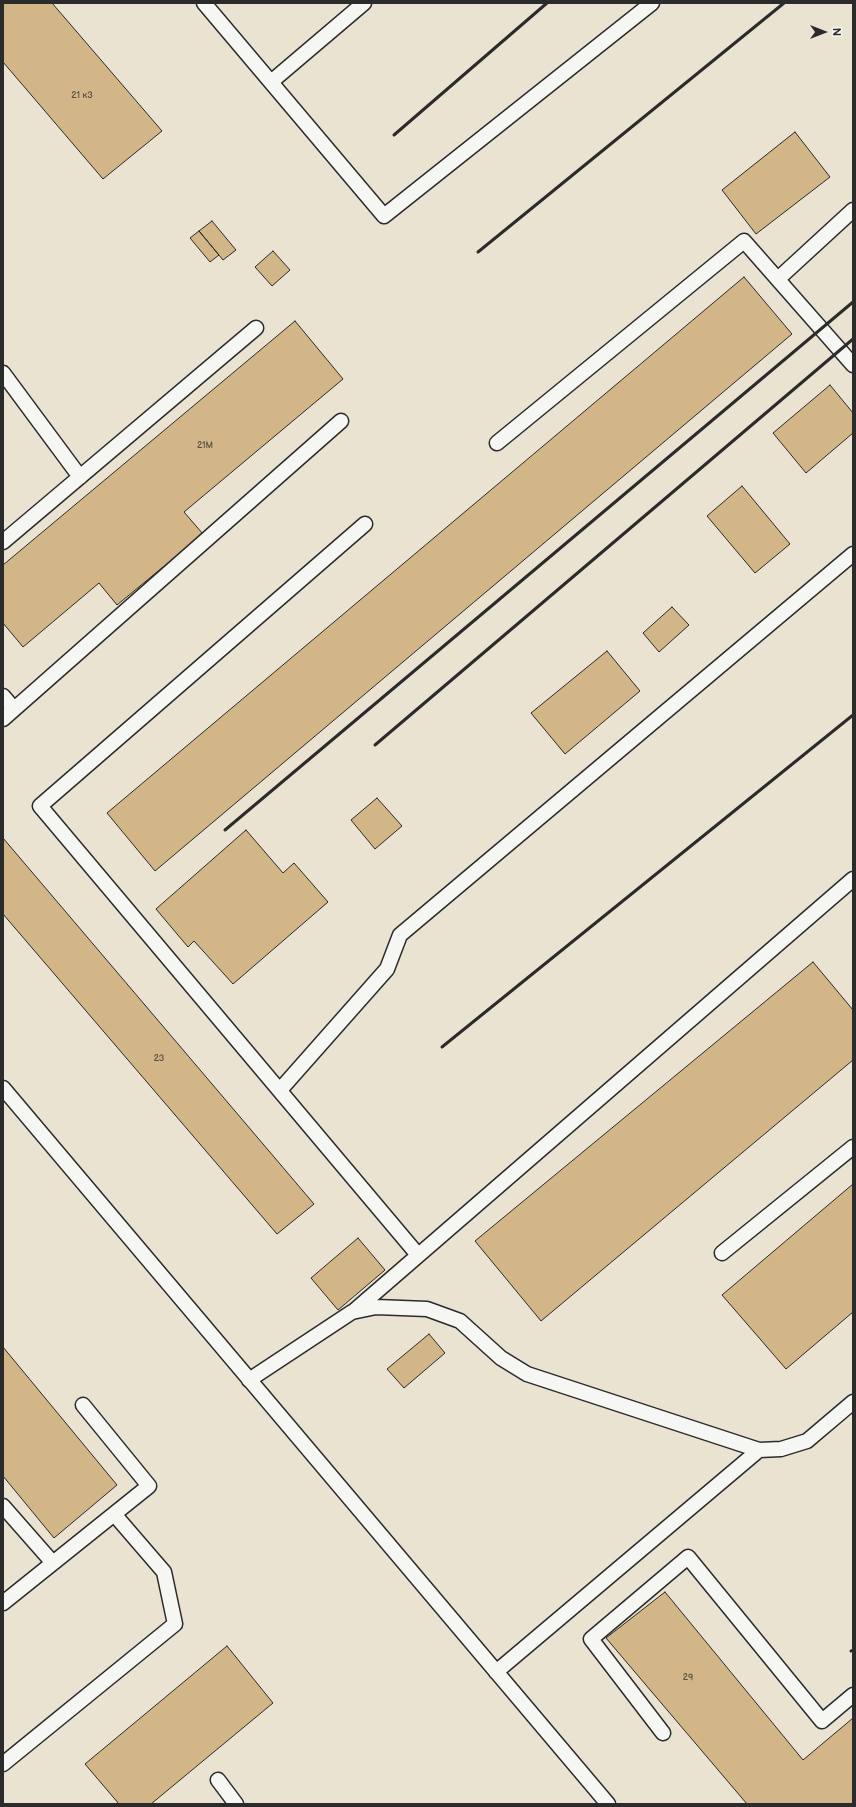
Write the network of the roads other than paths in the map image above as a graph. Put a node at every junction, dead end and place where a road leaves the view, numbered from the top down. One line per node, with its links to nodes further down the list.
1 (204, 3): 4 (lane)
2 (364, 3): 4 (lane)
3 (652, 3): 4 (lane)
4 (271, 82)
5 (853, 210): 6 (lane)
6 (778, 278): 8 (lane); 11 (lane)
7 (256, 328): 12 (lane)
8 (853, 365)
9 (3, 373): 12 (lane)
10 (341, 421): 17 (lane)
11 (497, 443)
12 (80, 477): 14 (lane)
13 (365, 524): 21 (lane)
14 (3, 542)
15 (853, 554): 21 (lane)
16 (3, 696): 17 (lane)
17 (14, 709): 18 (lane)
18 (3, 719)
19 (853, 879): 24 (lane)
20 (3, 1088): 26 (lane)
21 (280, 1090): 24 (lane)
22 (853, 1147): 23 (lane)
23 (722, 1254)
24 (418, 1255): 25 (lane)
25 (352, 1312): 26 (lane); 29 (lane)
26 (249, 1380): 34 (lane)
27 (853, 1402): 29 (lane)
28 (83, 1404): 31 (lane)
29 (758, 1450): 34 (lane)
30 (3, 1506): 32 (lane)
31 (114, 1514): 32 (lane); 37 (lane)
32 (53, 1563): 33 (lane)
33 (3, 1603)
34 (496, 1672): 40 (lane)
35 (853, 1695): 36 (lane)
36 (663, 1733)
37 (3, 1764)
38 (218, 1780): 39 (lane)
39 (236, 1804)
40 (608, 1804)

